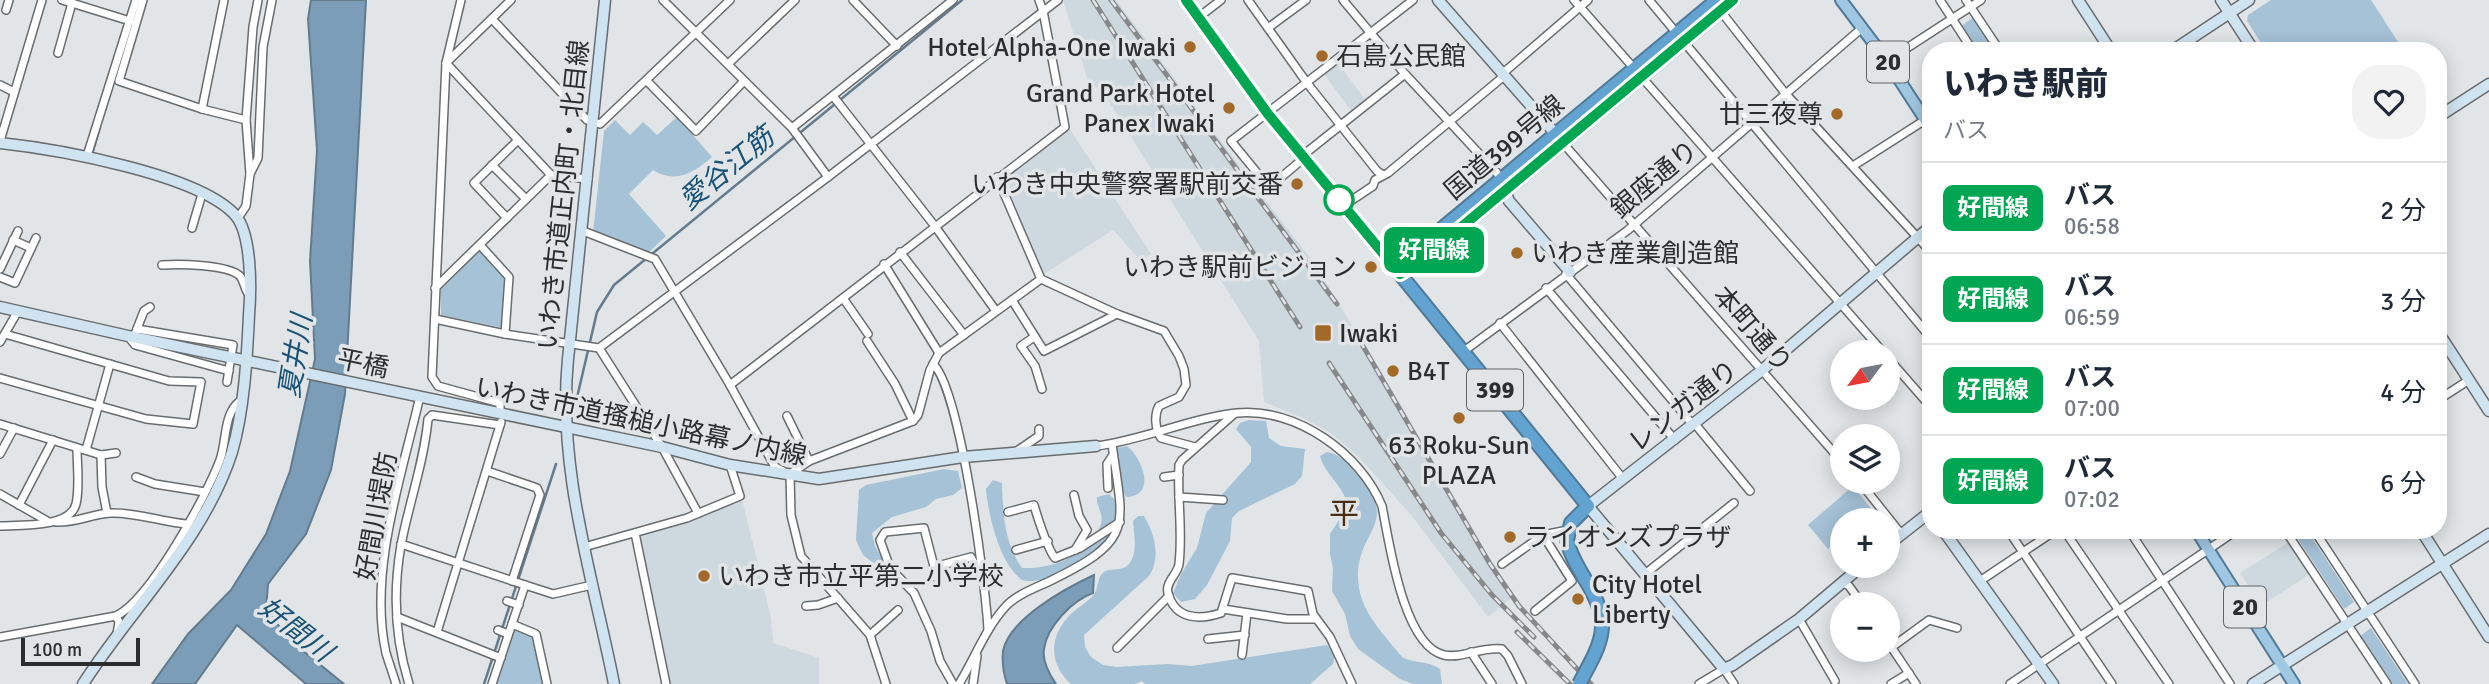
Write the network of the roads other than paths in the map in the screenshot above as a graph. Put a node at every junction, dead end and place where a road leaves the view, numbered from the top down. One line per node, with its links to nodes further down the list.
1 (9, 0): 42 (street)
2 (42, 0): 72 (street)
3 (62, 0): 36 (street)
4 (136, 0): 48 (street)
5 (143, 0): 75 (street)
6 (224, 0): 75 (street)
7 (258, 0): 79 (street)
8 (272, 0): 95 (street)
9 (461, 0): 62 (street)
10 (511, 0): 46 (street)
11 (605, 0): 81 (street, いわき市道正内町・北目線)
12 (663, 0): 51 (street)
13 (730, 0): 51 (street)
14 (795, 0): 63 (street)
15 (853, 0): 41 (street)
16 (867, 0): 41 (street)
17 (953, 0): 59 (street)
18 (1039, 0): 43 (street)
19 (1058, 0): 43 (street)
20 (1186, 0): 45 (street)
21 (1221, 0): 45 (street)
22 (1248, 0): 49 (street)
23 (1306, 0): 49 (street)
24 (1343, 0): 52 (street)
25 (1413, 0): 52 (street)
26 (1438, 0): 66 (street, 本町通り)
27 (1588, 0): 38 (street)
28 (1649, 0): 53 (street)
29 (1733, 0): 39 (highway, 国道399号線)
30 (1841, 0): 50 (main road, 20)
31 (1940, 0): 47 (street)
32 (1981, 0): 40 (street)
33 (2078, 0): 56 (street)
34 (2221, 0): 44 (street)
35 (2249, 0): 44 (street)
36 (72, 3): 37 (street); 60 (street)
37 (85, 3): 48 (street)
38 (1577, 3): 64 (street); 66 (street)
39 (1716, 3): 53 (highway, 国道399号線); 73 (street)
40 (1968, 3): 47 (street); 55 (street)
41 (860, 7): 59 (street)
42 (6, 10)
43 (1043, 11): 89 (street); 99 (street)
44 (2229, 13): 57 (street); 58 (street)
45 (1199, 17): 77 (street)
46 (492, 19): 62 (street); 81 (street)
47 (1952, 19): 54 (street); 61 (street)
48 (130, 21): 90 (street)
49 (1268, 28): 69 (street)
50 (1862, 28): 61 (main road, 20); 73 (street, 銀座通り)
51 (697, 32): 63 (street); 67 (street)
52 (1371, 33): 65 (street); 69 (street)
53 (1680, 37): 64 (highway, 国道399号線); 80 (street)
54 (1967, 42)
55 (1994, 42)
56 (2105, 42)
57 (2186, 42)
58 (2248, 42)
59 (897, 46): 74 (street)
60 (58, 53)
61 (1887, 61): 78 (main road, 20)
62 (446, 63): 87 (street); 128 (street)
63 (728, 64): 68 (street)
64 (1637, 72): 86 (highway, 国道399号線); 91 (street)
65 (1405, 75): 82 (street); 83 (street)
66 (1503, 75): 82 (street); 86 (street, 本町通り)
67 (647, 80): 68 (street); 81 (street)
68 (744, 81): 85 (street)
69 (1307, 83): 77 (street); 83 (street)
70 (2489, 84): 76 (street)
71 (0, 85): 72 (street)
72 (14, 92): 88 (street)
73 (1785, 93): 80 (street, 銀座通り); 94 (street)
74 (836, 100): 85 (street); 89 (street)
75 (202, 109): 79 (street)
76 (2447, 111)
77 (1268, 114): 92 (street); 92 (street)
78 (1922, 114)
79 (246, 120): 95 (street)
80 (1752, 122): 91 (street, 銀座通り); 124 (street)
81 (593, 124): 100 (street, いわき市道正内町・北目線)
82 (1450, 124): 97 (street); 101 (street)
83 (1341, 125): 92 (street); 97 (street)
84 (1922, 126): 94 (street)
85 (793, 130): 98 (street)
86 (1559, 138): 101 (highway, 国道399号線); 107 (street, 本町通り)
87 (518, 140): 93 (street); 96 (street)
88 (0, 142): 90 (street)
89 (870, 143): 98 (street); 108 (street)
90 (88, 156): 102 (street)
91 (1712, 156): 107 (street, 銀座通り); 134 (street)
92 (1303, 157): 104 (street)
93 (492, 165): 103 (street); 106 (street)
94 (1853, 166): 113 (street)
95 (250, 174): 105 (street)
96 (551, 175): 100 (street); 103 (street)
97 (1383, 175): 104 (street)
98 (828, 177): 130 (street)
99 (997, 177): 108 (street); 127 (street)
100 (588, 179): 111 (street, いわき市道正内町・北目線)
101 (1502, 186): 123 (street); 125 (highway, 国道399号線)
102 (202, 194): 105 (street); 109 (street)
103 (526, 199): 106 (street)
104 (1343, 206): 125 (street)
105 (238, 218): 131 (street)
106 (507, 218): 117 (street)
107 (1634, 224): 123 (street, 銀座通り); 159 (street, 本町通り)
108 (934, 225): 119 (street); 138 (street)
109 (192, 228)
110 (18, 231): 115 (street)
111 (583, 231): 130 (street); 150 (street, いわき市道正内町・北目線)
112 (1922, 233): 113 (street, レンガ通り)
113 (1918, 236): 116 (street); 124 (street, レンガ通り)
114 (36, 238): 118 (street)
115 (13, 240): 118 (street); 122 (street)
116 (1922, 241)
117 (480, 245): 128 (street); 145 (street)
118 (31, 248): 126 (street)
119 (900, 251): 120 (street); 146 (street)
120 (884, 264): 132 (street); 155 (street)
121 (162, 265): 131 (street)
122 (0, 269)
123 (1568, 273): 129 (street, 銀座通り); 177 (street)
124 (1876, 273): 134 (street, レンガ通り); 142 (street)
125 (1400, 274): 154 (highway, 399)
126 (0, 277)
127 (1041, 279): 133 (street); 139 (street)
128 (435, 288): 140 (street)
129 (1546, 288): 141 (street, 銀座通り); 183 (street)
130 (676, 293): 152 (street); 164 (street)
131 (251, 296): 156 (street)
132 (844, 298): 164 (street); 175 (street)
133 (1012, 300): 138 (street); 147 (street)
134 (1840, 303): 148 (street); 159 (street, レンガ通り)
135 (0, 307): 137 (street)
136 (150, 307): 144 (street)
137 (18, 311): 143 (street); 144 (street)
138 (996, 312): 146 (street)
139 (1117, 314): 147 (street); 181 (street)
140 (435, 319): 145 (street); 174 (street)
141 (1500, 323): 154 (street, 銀座通り); 203 (street)
142 (1922, 328)
143 (5, 334): 149 (street); 157 (street)
144 (133, 334): 153 (street); 156 (street); 163 (street)
145 (505, 334): 150 (street)
146 (964, 335): 155 (street)
147 (1034, 337): 165 (street)
148 (1872, 340)
149 (0, 342)
150 (569, 345): 152 (street); 178 (street, いわき市道正内町・北目線)
151 (2447, 346): 162 (street)
152 (596, 349): 186 (street)
153 (232, 351)
154 (1464, 351): 214 (highway, 399)
155 (939, 353): 158 (street)
156 (251, 360): 167 (street, 平橋); 169 (street)
157 (110, 364): 170 (street); 170 (street)
158 (933, 364): 175 (street); 195 (street)
159 (1761, 371): 177 (street, レンガ通り); 188 (street, 本町通り)
160 (1900, 372): 168 (street)
161 (0, 378): 170 (street)
162 (2469, 380): 166 (street); 171 (street)
163 (227, 382)
164 (730, 385): 199 (street)
165 (1042, 389)
166 (2447, 394)
167 (420, 396): 174 (street, いわき市道搔槌小路幕ノ内線); 302 (street, 好間川堤防)
168 (1922, 397)
169 (240, 401): 206 (street); 282 (street)
170 (98, 405): 189 (street)
171 (2489, 411)
172 (1234, 414): 181 (street, いわき市道搔槌小路幕ノ内線); 187 (street); 292 (street, いわき市道搔槌小路幕ノ内線)
173 (787, 416): 196 (street)
174 (501, 418): 178 (street, いわき市道搔槌小路幕ノ内線); 198 (street); 239 (street)
175 (913, 421): 196 (street)
176 (0, 424): 179 (street)
177 (1694, 424): 183 (street, レンガ通り); 205 (street)
178 (566, 427): 186 (street, いわき市道搔槌小路幕ノ内線); 240 (street, いわき市道正内町・北目線)
179 (14, 428): 182 (street); 191 (street)
180 (1039, 429): 192 (street)
181 (1158, 433): 184 (street, いわき市道搔槌小路幕ノ内線); 187 (street)
182 (53, 440): 189 (street); 213 (street)
183 (1675, 440): 203 (street, レンガ通り)
184 (1111, 444): 185 (street, いわき市道搔槌小路幕ノ内線); 194 (street)
185 (1096, 446): 192 (street, いわき市道搔槌小路幕ノ内線)
186 (662, 447): 197 (street, いわき市道搔槌小路幕ノ内線); 217 (street)
187 (1195, 447): 200 (street)
188 (1830, 448)
189 (81, 449): 193 (street); 219 (street)
190 (116, 453): 193 (street)
191 (0, 454)
192 (1014, 454): 195 (street, いわき市道搔槌小路幕ノ内線)
193 (101, 455): 216 (street)
194 (1113, 455): 204 (street); 220 (street)
195 (962, 457): 199 (street, いわき市道搔槌小路幕ノ内線); 255 (street)
196 (809, 461): 199 (street)
197 (730, 465): 199 (street, いわき市道搔槌小路幕ノ内線); 217 (street)
198 (487, 471): 245 (street); 252 (street)
199 (790, 474): 261 (street)
200 (1179, 475): 202 (street); 210 (street)
201 (136, 477): 206 (street)
202 (1164, 477)
203 (1623, 479): 214 (street, レンガ通り)
204 (1108, 488)
205 (1750, 491)
206 (205, 492): 221 (street)
207 (0, 494): 213 (street)
208 (1869, 494): 227 (street)
209 (1074, 495): 243 (street)
210 (1179, 497): 211 (street); 260 (street)
211 (1223, 500)
212 (1734, 503): 249 (street)
213 (19, 505): 219 (street)
214 (1588, 506): 226 (highway); 249 (street)
215 (1008, 512): 238 (street)
216 (107, 513): 219 (street); 221 (street)
217 (698, 513): 223 (street)
218 (1922, 519): 227 (street)
219 (53, 522): 222 (street)
220 (1120, 522): 243 (street); 279 (street)
221 (187, 524): 271 (street)
222 (0, 526)
223 (635, 533): 240 (street); 307 (street)
224 (2489, 534): 247 (street)
225 (1543, 535): 226 (street); 246 (street); 268 (street)
226 (1567, 535): 315 (highway, bridge)
227 (1902, 535)
228 (1950, 539): 253 (street)
229 (2014, 539): 244 (street)
230 (2042, 539): 244 (street)
231 (2070, 539): 267 (street)
232 (2135, 539): 254 (street)
233 (2202, 539): 241 (main road, 20)
234 (2223, 539): 241 (street)
235 (2291, 539): 276 (street)
236 (2320, 539): 270 (street)
237 (2427, 539): 247 (street)
238 (1048, 541): 242 (street); 243 (street)
239 (401, 544): 245 (street); 272 (street)
240 (584, 547): 258 (street, いわき市道正内町・北目線)
241 (2208, 549): 254 (street); 297 (main road, 20)
242 (1016, 550)
243 (1075, 550)
244 (2023, 552): 253 (street); 285 (street)
245 (459, 563): 252 (street); 280 (street)
246 (1502, 564)
247 (2443, 564): 270 (street); 287 (street)
248 (934, 567): 250 (street); 255 (street); 309 (street)
249 (1646, 574): 298 (street)
250 (937, 578)
251 (1847, 578): 256 (street)
252 (512, 581): 257 (street)
253 (1980, 581): 296 (street)
254 (2162, 581): 267 (street); 324 (street)
255 (985, 582): 279 (street)
256 (1842, 582): 259 (street); 274 (street)
257 (523, 585): 258 (street); 263 (street)
258 (592, 586): 306 (street, いわき市道正内町・北目線)
259 (1853, 592)
260 (1169, 596): 265 (street); 291 (street)
261 (838, 598): 264 (street); 283 (street)
262 (507, 601): 263 (street)
263 (519, 605): 275 (street)
264 (806, 606)
265 (1223, 608): 269 (street); 273 (street)
266 (898, 610): 283 (street)
267 (2119, 610): 285 (street); 323 (street)
268 (1535, 611)
269 (1247, 613): 273 (street); 284 (street)
270 (2368, 613): 276 (street); 328 (street)
271 (116, 616): 282 (street); 286 (street)
272 (397, 617): 280 (street); 303 (street)
273 (1316, 619): 312 (street)
274 (1799, 619): 298 (street); 300 (street)
275 (512, 624): 281 (street); 305 (street)
276 (2347, 626): 297 (street); 327 (street)
277 (1957, 628): 288 (street)
278 (498, 630): 281 (street)
279 (988, 630): 290 (street)
280 (437, 632): 293 (street)
281 (508, 634): 293 (street)
282 (117, 635): 301 (street)
283 (870, 635): 308 (street)
284 (1245, 635): 289 (street); 294 (street)
285 (2080, 636): 296 (street); 322 (street)
286 (0, 637)
287 (2489, 637)
288 (1900, 638)
289 (1208, 639)
290 (978, 648): 310 (street); 311 (street)
291 (1117, 648)
292 (1471, 652): 313 (street); 314 (street, いわき市道搔槌小路幕ノ内線)
293 (496, 655): 304 (street)
294 (1242, 655)
295 (1900, 659): 299 (street)
296 (2039, 663): 320 (street); 321 (street)
297 (2283, 666): 325 (street); 326 (main road, 20)
298 (1724, 669): 316 (street); 317 (street)
299 (1909, 673): 318 (street); 319 (street)
300 (1835, 681)
301 (83, 684)
302 (396, 684)
303 (409, 684)
304 (492, 684)
305 (547, 684)
306 (614, 684)
307 (666, 684)
308 (886, 684)
309 (953, 684)
310 (959, 684)
311 (973, 684)
312 (1352, 684)
313 (1492, 684)
314 (1522, 684)
315 (1579, 684)
316 (1699, 684)
317 (1734, 684)
318 (1891, 684)
319 (1916, 684)
320 (2010, 684)
321 (2053, 684)
322 (2112, 684)
323 (2169, 684)
324 (2230, 684)
325 (2253, 684)
326 (2294, 684)
327 (2387, 684)
328 (2415, 684)

